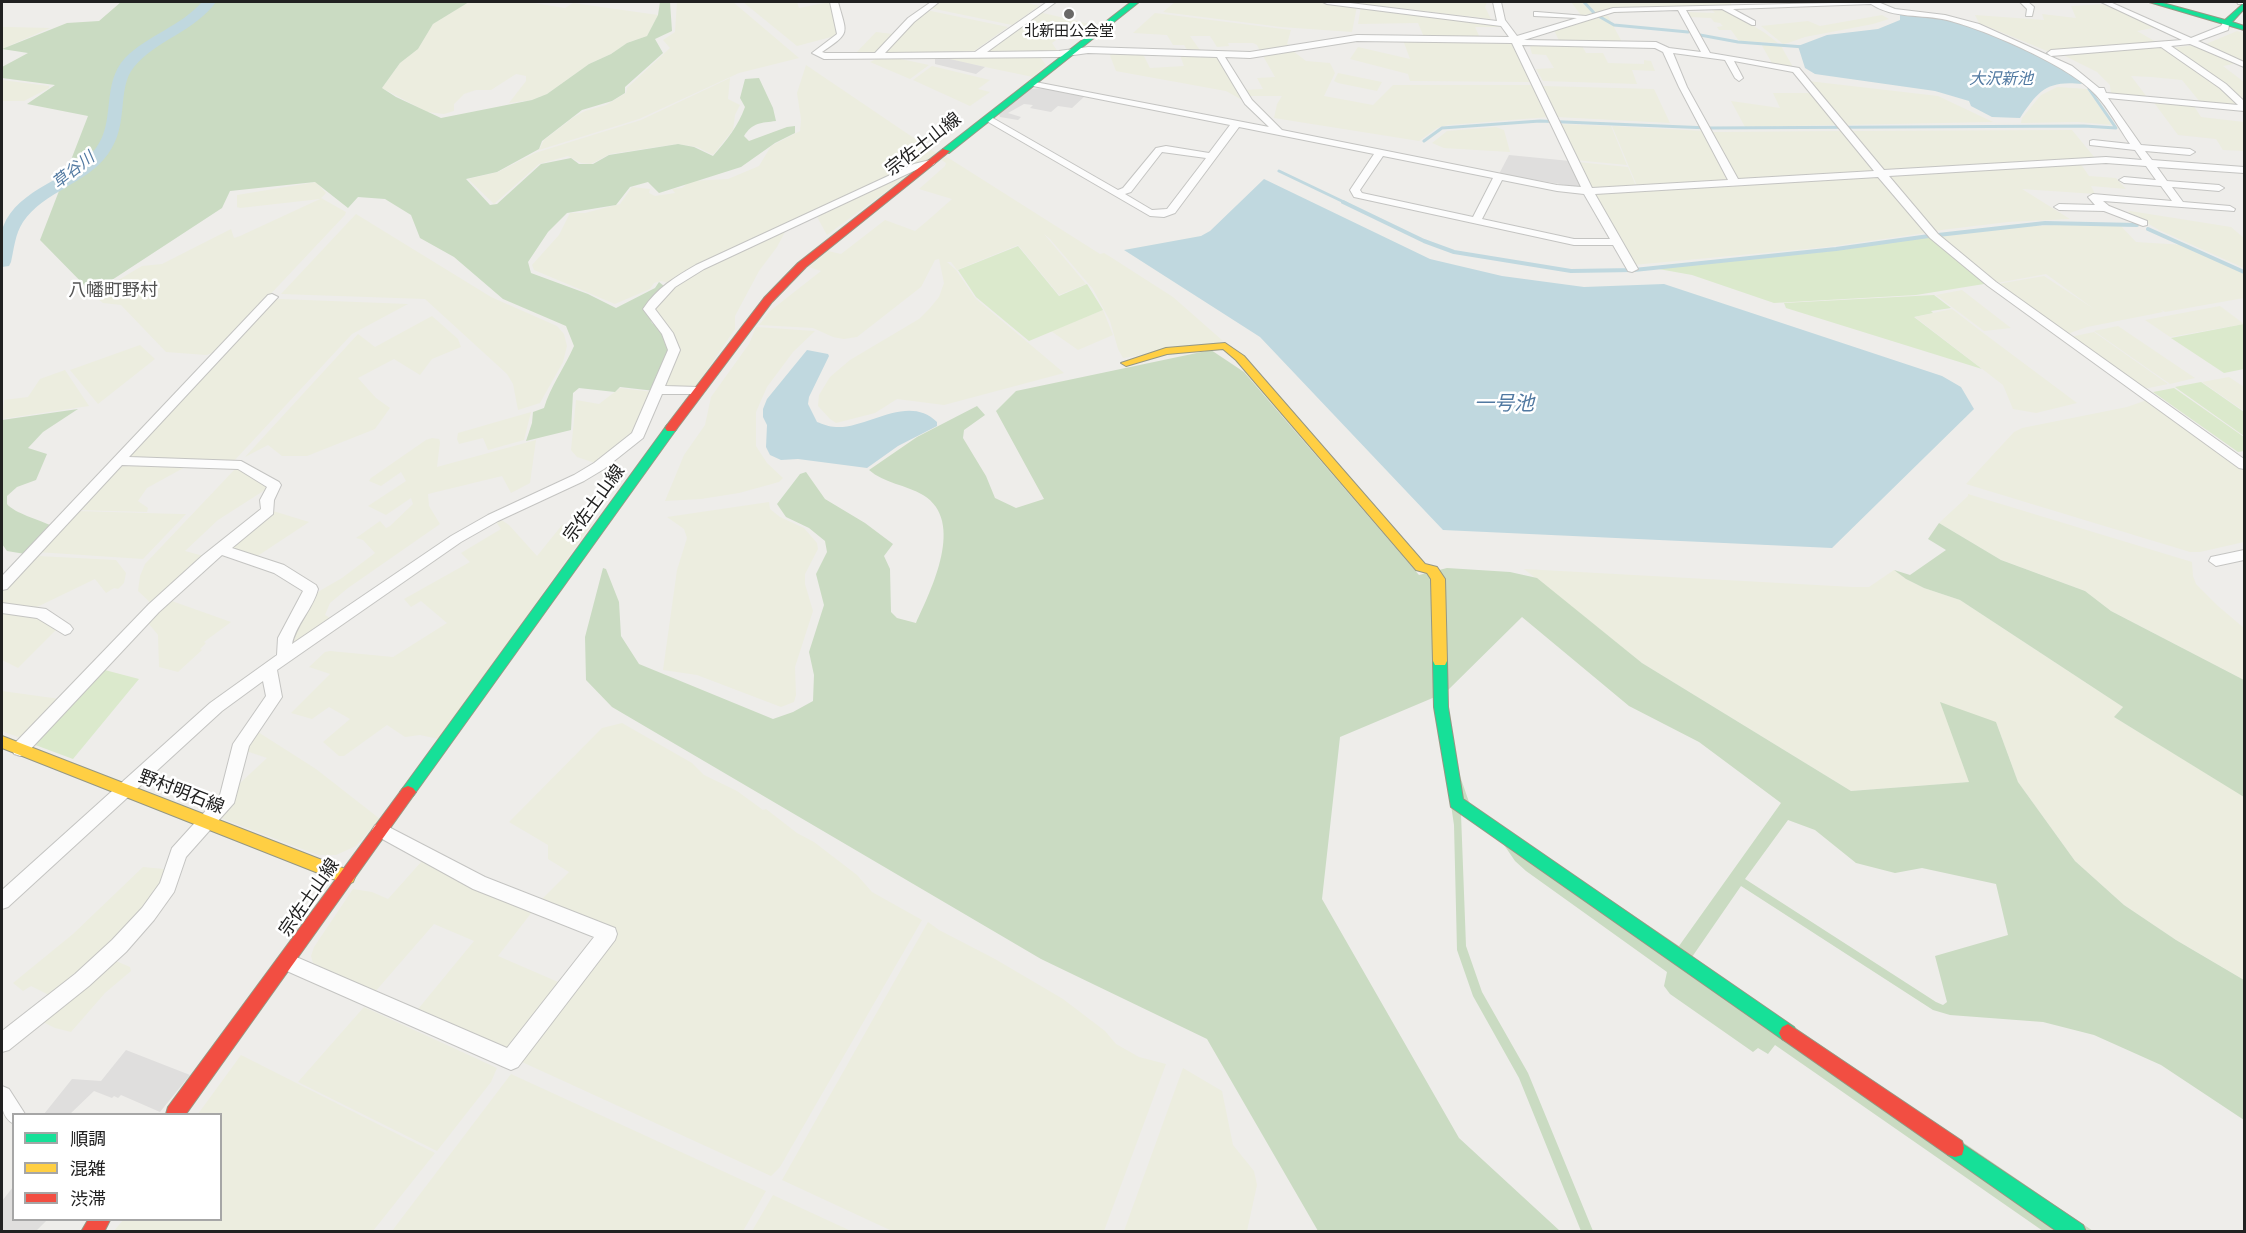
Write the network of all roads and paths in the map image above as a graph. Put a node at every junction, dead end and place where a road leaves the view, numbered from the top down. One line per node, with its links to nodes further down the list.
1 (834, 2): 31 (street)
2 (935, 2): 31 (street)
3 (1052, 2): 29 (street)
4 (1135, 2): 27 (main road, 宗佐土山線)
5 (1327, 2): 20 (street)
6 (1497, 2): 20 (street)
7 (1873, 2): 11 (street); 37 (street)
8 (2024, 2): 16 (street)
9 (2105, 2): 23 (street)
10 (2153, 2): 19 (main road)
11 (1784, 3): 13 (street)
12 (2244, 4): 19 (main road)
13 (1724, 7): 14 (street); 18 (street)
14 (1681, 8): 17 (street); 28 (street)
15 (1537, 14): 17 (street)
16 (2029, 14)
17 (1594, 16): 22 (street)
18 (1752, 23)
19 (2227, 23): 21 (main road); 23 (street)
20 (1503, 24): 22 (street)
21 (2244, 28)
22 (1516, 41): 26 (street); 30 (street); 56 (street)
23 (2193, 41): 24 (street); 34 (street)
24 (2163, 44): 37 (street); 38 (street)
25 (1745, 49): 33 (street)
26 (1667, 50): 28 (street); 53 (street)
27 (1072, 52): 29 (street); 30 (street); 36 (main road, 宗佐土山線)
28 (1706, 54): 32 (street)
29 (977, 55): 31 (street)
30 (1220, 55): 41 (street)
31 (878, 56)
32 (1728, 58): 33 (street); 35 (street)
33 (1751, 61): 50 (street)
34 (2244, 65)
35 (1739, 78)
36 (1033, 83): 39 (main road, 宗佐土山線); 40 (street)
37 (2102, 95): 38 (street); 43 (street)
38 (2244, 107)
39 (988, 119): 47 (main road, 宗佐土山線); 57 (street)
40 (1236, 123): 41 (street); 46 (street)
41 (1279, 132): 45 (street)
42 (2093, 143): 43 (street)
43 (2138, 147): 44 (street); 48 (street)
44 (2190, 152)
45 (1380, 153): 51 (street); 62 (street)
46 (1211, 156): 57 (street); 57 (street)
47 (930, 164): 68 (street); 69 (main road, 宗佐土山線)
48 (2150, 164): 49 (street); 50 (street); 54 (street)
49 (2244, 170)
50 (1882, 173): 53 (street); 71 (street)
51 (1498, 177): 56 (street); 62 (street)
52 (2124, 180): 54 (street)
53 (1735, 183): 56 (street)
54 (2164, 183): 55 (street); 58 (street)
55 (2219, 188)
56 (1588, 191): 65 (street)
57 (1118, 194)
58 (2180, 205): 60 (street); 61 (street)
59 (2059, 207): 60 (street)
60 (2105, 208): 63 (street)
61 (2244, 209)
62 (1476, 221): 64 (street)
63 (2143, 223)
64 (1612, 242)
65 (1632, 269)
66 (272, 297): 70 (street)
67 (1126, 363): 92 (main road)
68 (658, 390): 69 (street); 78 (street)
69 (698, 391): 84 (main road, 宗佐土山線)
70 (119, 461): 72 (street); 75 (street)
71 (2244, 465)
72 (220, 550): 78 (street); 81 (street)
73 (2244, 555): 74 (street)
74 (2216, 561)
75 (2, 585)
76 (2, 608): 77 (street)
77 (65, 629)
78 (285, 657): 79 (street)
79 (269, 668): 82 (street); 83 (street)
80 (2, 742): 81 (main road, 野村明石線)
81 (20, 749): 82 (main road, 野村明石線)
82 (125, 790): 83 (main road, 野村明石線); 86 (street)
83 (206, 822): 85 (main road, 野村明石線); 88 (street)
84 (381, 830): 85 (main road, 宗佐土山線); 87 (street)
85 (347, 877): 87 (main road, 宗佐土山線)
86 (2, 902)
87 (287, 962): 91 (main road, 宗佐土山線)
88 (2, 1043)
89 (2, 1096): 90 (street)
90 (14, 1113)
91 (177, 1113)
92 (2076, 1232)

